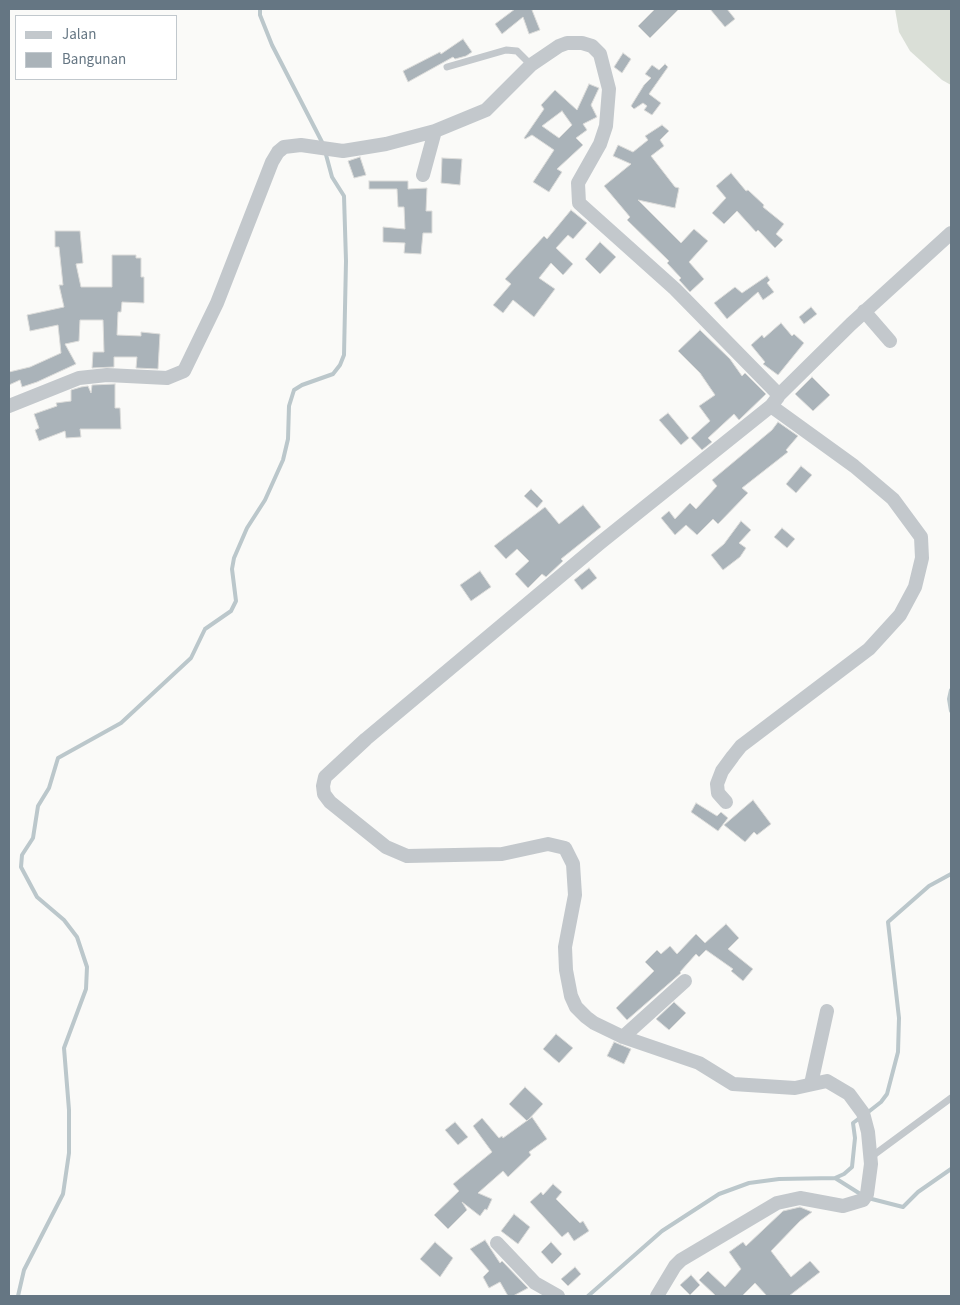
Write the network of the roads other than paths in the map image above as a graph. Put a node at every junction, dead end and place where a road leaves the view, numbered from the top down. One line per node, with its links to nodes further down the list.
1 (531, 65): 2 (lane); 3 (street); 8 (street)
2 (447, 67)
3 (435, 132): 4 (street); 9 (street)
4 (423, 175)
5 (951, 233): 6 (street)
6 (864, 311): 7 (street); 8 (street)
7 (890, 341)
8 (775, 400): 10 (street); 13 (street)
9 (9, 406)
10 (726, 802)
11 (685, 981): 13 (street)
12 (827, 1011): 14 (street)
13 (622, 1037): 14 (street)
14 (811, 1084): 16 (street)
15 (951, 1098): 16 (lane)
16 (871, 1157): 19 (street)
17 (497, 1243): 18 (street)
18 (558, 1296)
19 (657, 1296)

